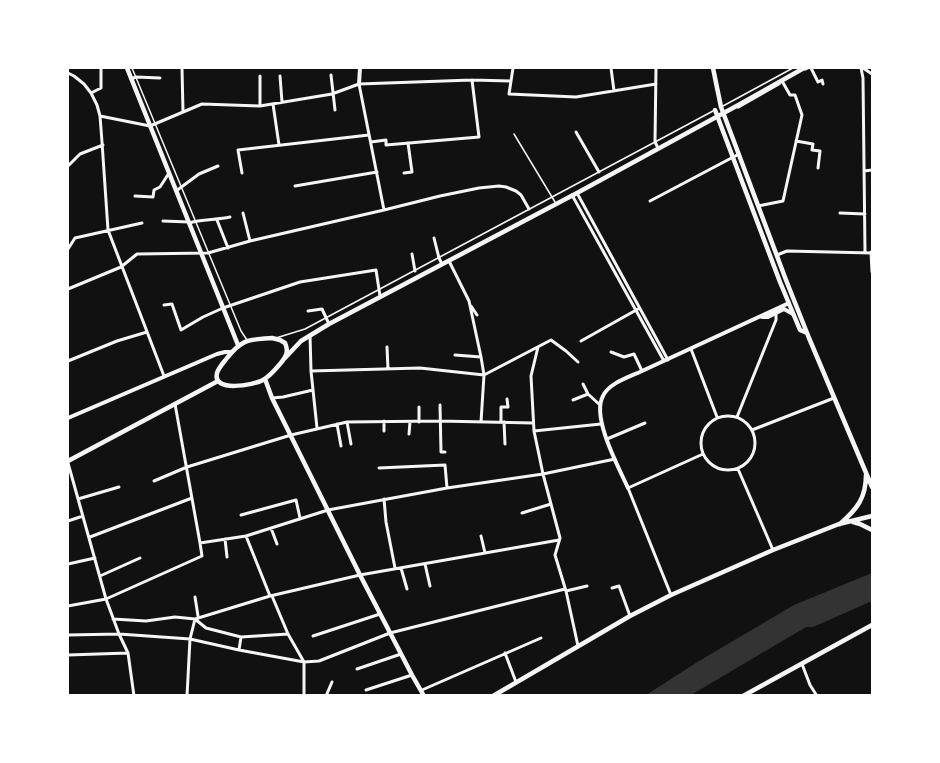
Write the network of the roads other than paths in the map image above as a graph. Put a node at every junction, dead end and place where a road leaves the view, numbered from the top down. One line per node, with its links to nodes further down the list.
1 (101, 68): 28 (street)
2 (127, 68): 19 (main road)
3 (132, 68): 19 (lane)
4 (182, 68): 35 (street)
5 (360, 68): 24 (street)
6 (513, 68): 22 (street)
7 (611, 68): 27 (street)
8 (656, 68): 25 (street)
9 (713, 68): 33 (main road)
10 (793, 68): 33 (lane)
11 (804, 68): 23 (main road)
12 (810, 68): 23 (lane); 26 (street)
13 (862, 68): 15 (street); 55 (street)
14 (68, 73): 28 (street)
15 (873, 74)
16 (331, 75): 29 (street)
17 (260, 76): 32 (street)
18 (280, 76): 30 (street)
19 (134, 78): 20 (street); 38 (main road)
20 (160, 78)
21 (472, 80): 22 (street); 24 (street); 45 (street)
22 (510, 81): 27 (street)
23 (782, 82): 36 (main road); 42 (street)
24 (359, 84): 29 (street); 41 (street)
25 (656, 84): 27 (street); 44 (street)
26 (823, 84)
27 (614, 91)
28 (91, 93): 37 (street)
29 (332, 94): 30 (street); 34 (street)
30 (282, 102): 31 (street)
31 (273, 104): 32 (street); 46 (street)
32 (260, 106): 35 (street)
33 (718, 108): 36 (main road); 44 (lane)
34 (335, 110)
35 (183, 112): 38 (street)
36 (720, 115): 48 (main road); 49 (main road); 50 (main road)
37 (100, 116): 38 (street); 47 (street)
38 (153, 125): 58 (main road); 63 (lane)
39 (576, 132): 57 (street)
40 (514, 134): 66 (lane)
41 (369, 135): 43 (street); 46 (street)
42 (796, 141): 53 (street); 69 (street)
43 (371, 142): 45 (street); 56 (street)
44 (655, 142): 48 (street); 57 (lane)
45 (408, 143): 60 (street)
46 (279, 145): 59 (street)
47 (103, 146): 51 (street); 82 (street)
48 (658, 148): 61 (main road)
49 (739, 154): 50 (street); 69 (main road)
50 (733, 157): 67 (street); 104 (main road)
51 (68, 166)
52 (218, 166): 63 (street)
53 (818, 168)
54 (873, 170): 55 (street)
55 (864, 171): 74 (street)
56 (377, 172): 62 (street); 71 (street)
57 (599, 172): 61 (main road); 66 (lane)
58 (169, 173): 63 (main road); 65 (street)
59 (242, 173)
60 (404, 173)
61 (603, 178): 64 (main road)
62 (295, 186)
63 (179, 189): 79 (lane); 81 (main road)
64 (574, 194): 68 (main road); 108 (street)
65 (135, 196)
66 (552, 197): 68 (lane); 70 (lane)
67 (650, 201)
68 (556, 203): 75 (main road)
69 (758, 206): 93 (main road)
70 (529, 209): 71 (street); 75 (main road); 92 (lane)
71 (384, 210): 84 (street)
72 (243, 213): 84 (street)
73 (840, 213): 74 (street)
74 (865, 213): 88 (street)
75 (532, 216): 95 (main road)
76 (230, 217): 77 (street)
77 (217, 220): 79 (street); 85 (street)
78 (163, 221): 81 (street)
79 (195, 221): 81 (street); 89 (lane)
80 (142, 223): 82 (street)
81 (189, 223): 87 (main road)
82 (108, 230): 86 (street); 97 (street)
83 (434, 238): 94 (street)
84 (250, 241): 85 (street)
85 (228, 248): 89 (street)
86 (68, 249)
87 (201, 252): 89 (street); 97 (street); 107 (main road)
88 (865, 252): 90 (street); 93 (street)
89 (208, 253): 106 (lane)
90 (872, 253): 99 (street)
91 (412, 254): 98 (street)
92 (446, 254): 94 (lane); 95 (main road)
93 (777, 255): 104 (main road)
94 (439, 258): 96 (street); 98 (lane)
95 (449, 261): 96 (main road); 103 (street)
96 (442, 264): 100 (main road)
97 (121, 267): 101 (street); 116 (street)
98 (415, 270): 100 (main road); 102 (lane)
99 (873, 272)
100 (418, 277): 102 (main road)
101 (68, 289)
102 (379, 293): 106 (street); 114 (lane); 115 (main road)
103 (469, 301): 112 (street); 129 (street)
104 (792, 302): 111 (main road); 113 (street); 117 (main road)
105 (164, 305): 107 (street)
106 (230, 305): 107 (street); 120 (lane)
107 (223, 308): 122 (main road)
108 (638, 309): 121 (street); 132 (street)
109 (308, 311): 114 (street)
110 (776, 313): 111 (street); 113 (street); 152 (street)
111 (793, 314): 117 (main road)
112 (477, 315)
113 (761, 317): 125 (street)
114 (326, 318): 115 (street); 119 (lane)
115 (329, 324): 118 (main road)
116 (147, 332): 131 (street); 138 (street)
117 (807, 333): 145 (main road)
118 (310, 335): 130 (main road); 135 (street)
119 (272, 338): 120 (main road); 130 (main road)
120 (247, 340): 122 (main road)
121 (581, 341)
122 (238, 345): 126 (main road)
123 (387, 347): 134 (street)
124 (538, 347): 133 (street); 137 (street); 162 (street)
125 (691, 349): 132 (street); 154 (street)
126 (232, 352): 138 (street); 140 (main road)
127 (611, 352): 136 (street)
128 (455, 355): 129 (street)
129 (481, 357): 137 (street)
130 (285, 358): 139 (main road)
131 (68, 361)
132 (666, 361): 136 (street)
133 (578, 362)
134 (388, 369): 135 (street); 137 (street)
135 (311, 371): 142 (street)
136 (642, 371): 150 (street)
137 (484, 375): 160 (street)
138 (164, 376): 153 (street)
139 (265, 379): 140 (main road); 144 (main road)
140 (218, 381): 148 (main road)
141 (583, 384): 143 (street)
142 (313, 390): 144 (street); 166 (street)
143 (588, 394): 147 (street); 150 (street)
144 (272, 398): 171 (main road)
145 (835, 398): 167 (street); 183 (main road)
146 (507, 399): 161 (street)
147 (573, 400)
148 (176, 404): 179 (main road); 180 (street)
149 (440, 405): 156 (street)
150 (600, 405): 165 (street)
151 (419, 407): 159 (street)
152 (737, 417): 154 (street); 167 (street)
153 (68, 418)
154 (718, 418): 177 (street)
155 (384, 421): 157 (street); 158 (street); 168 (street)
156 (439, 421): 159 (street); 160 (street); 176 (street)
157 (348, 422): 164 (street); 173 (street)
158 (410, 422): 159 (street); 170 (street)
159 (419, 422)
160 (481, 422): 161 (street)
161 (503, 422): 162 (street); 174 (street)
162 (533, 423): 169 (street)
163 (645, 423): 172 (street)
164 (337, 424): 166 (street); 175 (street)
165 (601, 424): 169 (street); 172 (street)
166 (317, 428): 171 (street)
167 (752, 430): 182 (street)
168 (384, 431)
169 (534, 431): 184 (street)
170 (409, 434)
171 (291, 435): 180 (street); 194 (main road)
172 (607, 439): 178 (street)
173 (351, 444)
174 (505, 444)
175 (341, 446)
176 (445, 452)
177 (703, 454): 182 (street); 189 (street)
178 (615, 459): 184 (street); 189 (street)
179 (68, 462): 191 (street)
180 (188, 467): 185 (street); 190 (street)
181 (380, 468): 188 (street)
182 (738, 469): 212 (street)
183 (866, 473): 186 (main road); 202 (main road)
184 (543, 474): 188 (street); 193 (street)
185 (154, 481)
186 (873, 487)
187 (119, 488): 191 (street)
188 (447, 488): 192 (street)
189 (628, 488): 228 (street)
190 (192, 498): 207 (street); 210 (street)
191 (78, 499): 197 (street)
192 (384, 499): 194 (street); 219 (street)
193 (551, 504): 195 (street); 209 (street)
194 (328, 510): 199 (street); 221 (main road)
195 (522, 513)
196 (241, 515): 199 (street)
197 (83, 516): 200 (street); 207 (street)
198 (873, 516): 201 (main road)
199 (300, 518): 203 (street)
200 (68, 521)
201 (850, 522): 202 (main road); 204 (main road)
202 (839, 524): 212 (main road)
203 (272, 528): 205 (street); 211 (street)
204 (873, 530)
205 (246, 536): 208 (street); 229 (street)
206 (481, 536): 213 (street)
207 (89, 537): 215 (street)
208 (225, 539): 210 (street); 214 (street)
209 (560, 539): 213 (street); 227 (street)
210 (200, 543): 231 (street)
211 (278, 544)
212 (773, 550): 228 (main road)
213 (485, 553): 218 (street)
214 (227, 557)
215 (95, 558): 217 (street); 222 (street)
216 (140, 558): 222 (street)
217 (68, 564)
218 (425, 564): 220 (street); 223 (street)
219 (396, 568): 220 (street); 221 (street)
220 (401, 568): 226 (street)
221 (360, 575): 229 (street); 233 (main road)
222 (100, 576): 231 (street)
223 (430, 586)
224 (587, 586): 227 (street)
225 (612, 588): 234 (street)
226 (407, 589)
227 (565, 590): 239 (street); 246 (street)
228 (671, 594): 234 (main road)
229 (271, 596): 235 (street); 240 (street)
230 (195, 597): 235 (street)
231 (106, 599): 232 (street); 236 (street)
232 (68, 606)
233 (380, 614): 239 (main road); 242 (street)
234 (630, 616): 246 (main road)
235 (196, 618): 236 (street); 243 (street); 245 (street)
236 (113, 619): 238 (street)
237 (873, 625): 253 (main road)
238 (119, 633): 241 (street); 245 (street); 248 (street)
239 (390, 633): 250 (main road); 252 (street)
240 (288, 634): 243 (street); 252 (street)
241 (68, 635)
242 (313, 636)
243 (241, 637): 247 (street)
244 (541, 638): 249 (street)
245 (190, 639): 247 (street); 261 (street)
246 (578, 646): 257 (main road)
247 (239, 650): 252 (street)
248 (128, 653): 251 (street); 260 (street)
249 (504, 653): 257 (street); 259 (street)
250 (401, 654): 254 (street); 255 (main road)
251 (68, 655)
252 (304, 662): 262 (street)
253 (802, 664): 265 (main road); 266 (street)
254 (357, 669)
255 (412, 675): 258 (street); 259 (main road)
256 (332, 682): 263 (street)
257 (516, 682): 264 (main road)
258 (366, 690)
259 (422, 693)
260 (134, 696)
261 (186, 696)
262 (304, 696)
263 (326, 696)
264 (493, 696)
265 (743, 696)
266 (817, 696)

